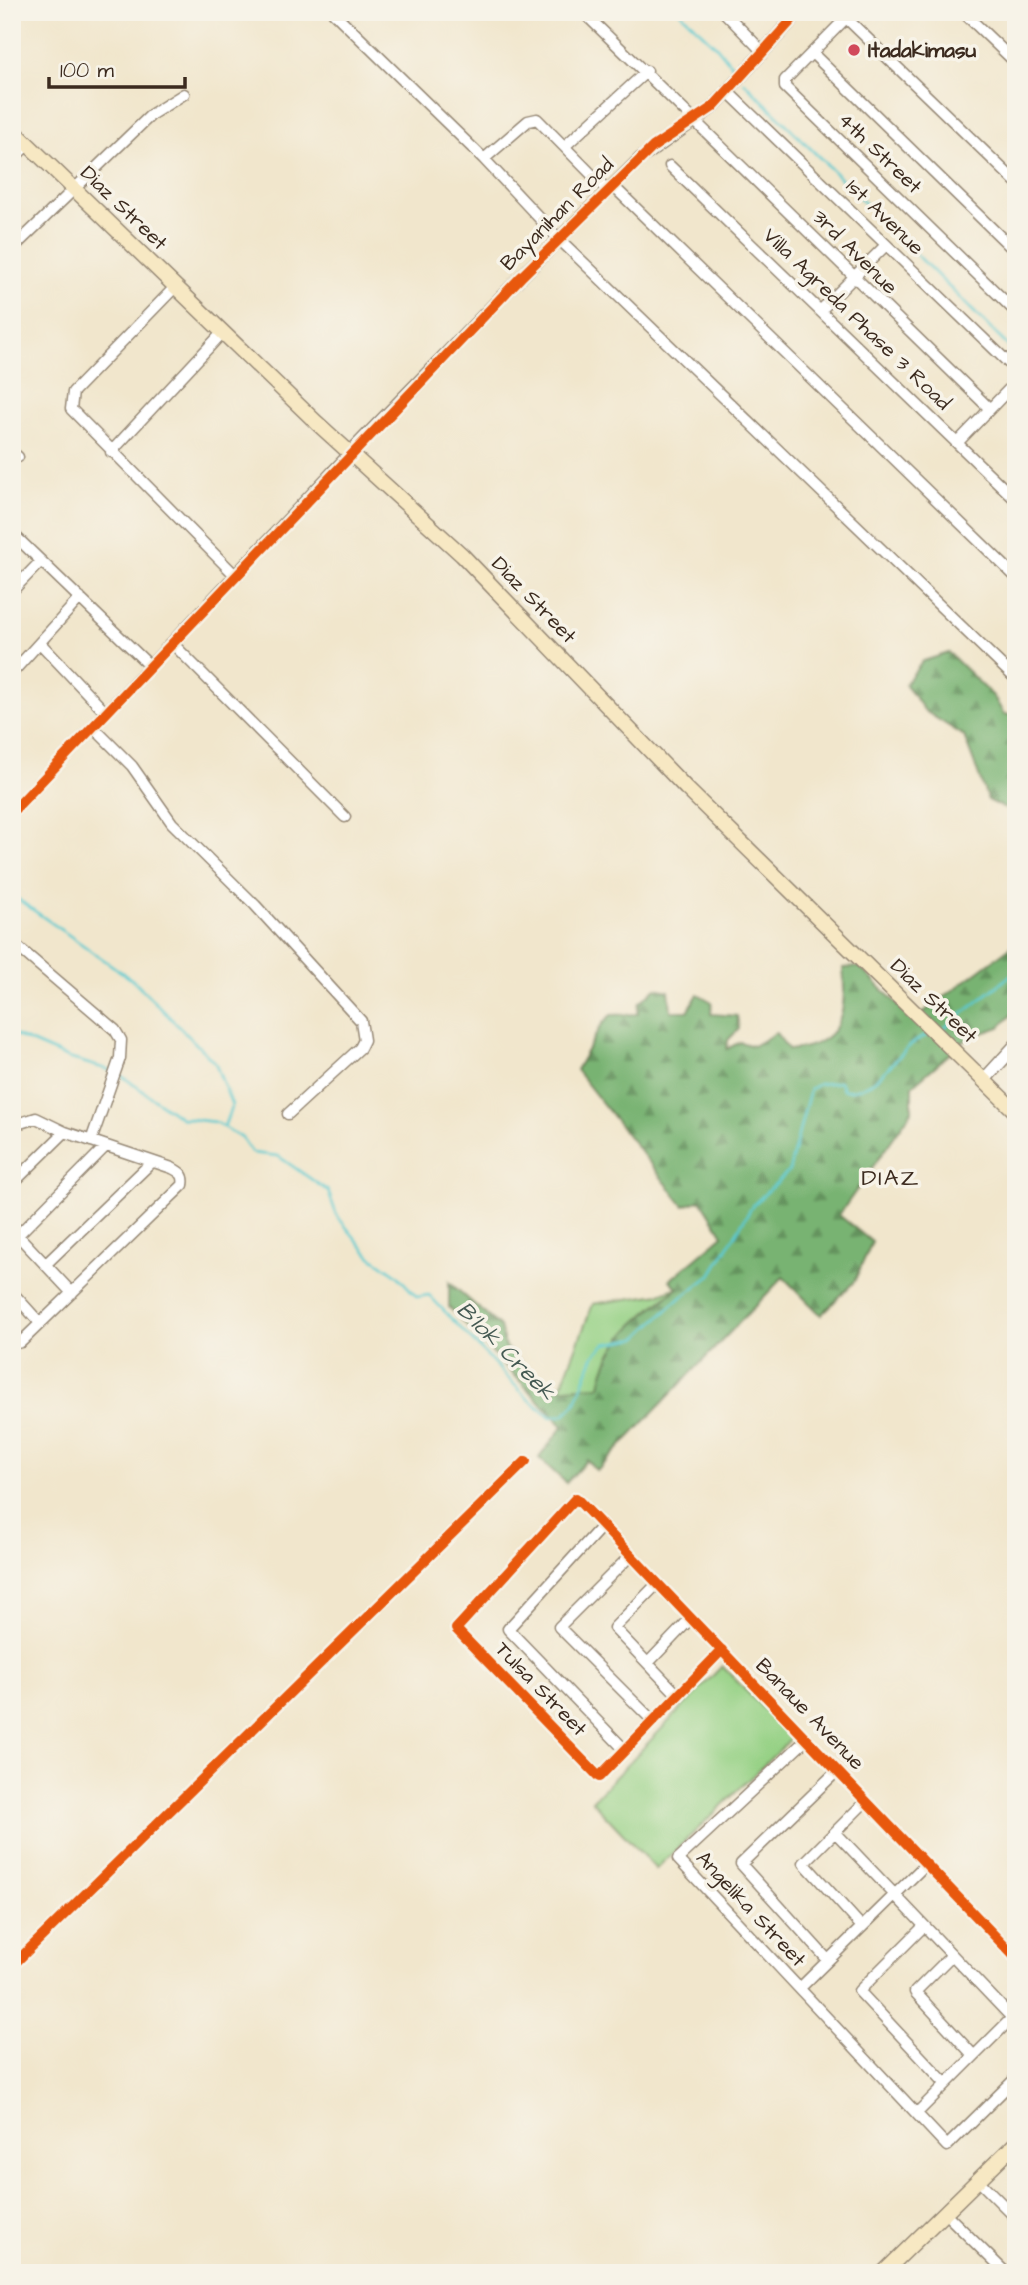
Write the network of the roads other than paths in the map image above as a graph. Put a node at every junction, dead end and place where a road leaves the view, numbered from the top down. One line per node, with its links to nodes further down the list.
1 (333, 12): 17 (street)
2 (583, 12): 10 (street, 3rd Avenue)
3 (724, 12): 7 (street)
4 (799, 12): 7 (street, Bayanihan Road)
5 (963, 12): 9 (street)
6 (843, 15): 8 (street, 4th Street); 20 (street)
7 (762, 51): 11 (street, Bayanihan Road)
8 (812, 53): 26 (street); 30 (street, 4th Street)
9 (1016, 63)
10 (647, 71): 13 (street, 3rd Avenue); 16 (street)
11 (728, 92): 13 (street, Bayanihan Road); 24 (street, 1st Avenue)
12 (184, 93): 21 (street)
13 (696, 121): 22 (street, Bayanihan Road); 27 (street, 3rd Avenue)
14 (12, 129): 15 (main road, Diaz Street)
15 (28, 144): 18 (street); 21 (main road, Diaz Street)
16 (565, 146): 17 (street); 22 (street)
17 (484, 159): 23 (street)
18 (12, 160)
19 (670, 166): 29 (street, Villa Agreda Phase 3 Road)
20 (1016, 182)
21 (73, 188): 25 (street); 28 (main road, Diaz Street)
22 (611, 188): 23 (street, Bayanihan Road); 42 (street)
23 (559, 239): 37 (street, Bayanihan Road); 49 (street)
24 (887, 244): 27 (street); 32 (street, 1st Avenue)
25 (12, 249)
26 (1016, 252)
27 (853, 278): 29 (street); 34 (street, 3rd Avenue)
28 (176, 286): 31 (main road, Diaz Street); 36 (street)
29 (821, 310): 35 (street, Villa Agreda Phase 3 Road)
30 (1016, 312)
31 (223, 332): 36 (street); 37 (main road, Diaz Street)
32 (1016, 370)
33 (1016, 382): 34 (street)
34 (990, 409): 35 (street)
35 (957, 443): 38 (street, Villa Agreda Phase 3 Road)
36 (111, 452): 41 (street)
37 (350, 453): 41 (street); 56 (main road, Diaz Street)
38 (1014, 496)
39 (12, 533): 40 (street)
40 (41, 561): 43 (street); 44 (street)
41 (237, 576): 46 (street)
42 (1016, 577)
43 (12, 592)
44 (80, 598): 45 (street); 47 (street)
45 (40, 643): 48 (street); 50 (street)
46 (173, 643): 47 (street); 53 (street)
47 (150, 666): 50 (street)
48 (12, 673)
49 (1016, 679)
50 (106, 713): 51 (street)
51 (93, 727): 52 (street); 58 (street)
52 (12, 811)
53 (345, 817)
54 (12, 942): 61 (street)
55 (1016, 1045): 56 (street)
56 (984, 1080): 57 (main road, Diaz Street)
57 (1016, 1112)
58 (288, 1114)
59 (14, 1124): 60 (street)
60 (65, 1132): 61 (street); 64 (street)
61 (90, 1140): 62 (street)
62 (106, 1146): 63 (street); 65 (street)
63 (152, 1162): 66 (street); 68 (street)
64 (12, 1184)
65 (15, 1232): 66 (street)
66 (46, 1264): 68 (street)
67 (12, 1292): 69 (street)
68 (72, 1293): 69 (street)
69 (40, 1323): 70 (street)
70 (12, 1344)
71 (526, 1461): 93 (street)
72 (576, 1498): 73 (street, Banaue Avenue); 82 (street, Tulsa Street)
73 (603, 1525): 74 (street, Banaue Avenue); 82 (street)
74 (631, 1555): 75 (street, Banaue Avenue); 80 (street)
75 (658, 1583): 76 (street, Banaue Avenue); 78 (street)
76 (691, 1618): 77 (street, Banaue Avenue); 78 (street)
77 (722, 1650): 79 (street, Tulsa Street); 81 (street, Banaue Avenue)
78 (648, 1663): 79 (street)
79 (678, 1695): 80 (street, Tulsa Street)
80 (653, 1721): 82 (street, Tulsa Street)
81 (807, 1739): 83 (street, Banaue Avenue); 94 (street, Angelika Street)
82 (625, 1750)
83 (837, 1771): 84 (street, Banaue Avenue); 92 (street)
84 (866, 1801): 85 (street); 86 (street, Banaue Avenue)
85 (835, 1832): 87 (street); 89 (street)
86 (926, 1864): 87 (street); 91 (street, Banaue Avenue)
87 (895, 1895): 88 (street); 89 (street)
88 (924, 1926): 90 (street); 98 (street)
89 (862, 1927): 92 (street)
90 (952, 1955): 95 (street); 96 (street)
91 (1016, 1958)
92 (828, 1960): 94 (street)
93 (12, 1966)
94 (800, 1988): 99 (street, Angelika Street)
95 (1014, 2018): 96 (street)
96 (974, 2056): 98 (street)
97 (1016, 2078): 99 (street, Angelika Street)
98 (946, 2084): 99 (street)
99 (917, 2113)
100 (1013, 2150): 101 (main road)
101 (978, 2180): 102 (main road); 103 (street)
102 (945, 2213): 104 (main road); 105 (street)
103 (1016, 2218)
104 (883, 2273)
105 (1006, 2273)

